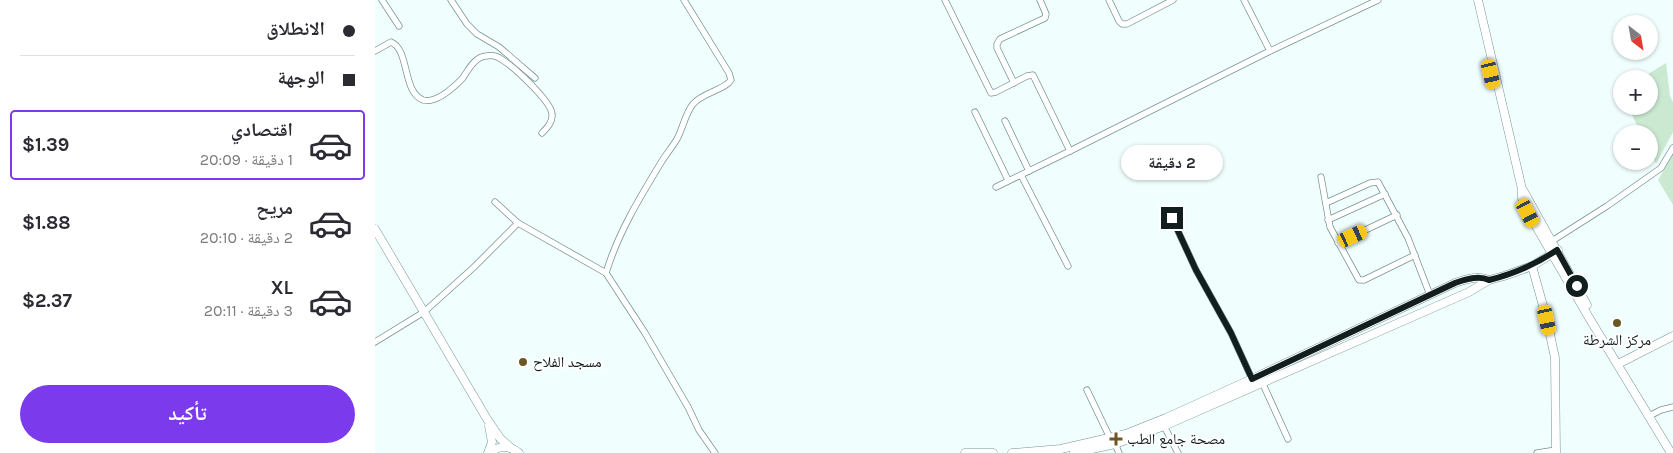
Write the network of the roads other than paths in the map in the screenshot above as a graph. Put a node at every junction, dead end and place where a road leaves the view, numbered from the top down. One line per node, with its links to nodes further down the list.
1 (382, 0): 12 (street)
2 (451, 0): 15 (street)
3 (684, 0): 42 (street)
4 (945, 0): 16 (street)
5 (1040, 0): 16 (street)
6 (1109, 0): 7 (street)
7 (1173, 0)
8 (1244, 0): 14 (street)
9 (1378, 0): 14 (street)
10 (1473, 0): 27 (street)
11 (1478, 0): 27 (street)
12 (399, 26)
13 (375, 51): 19 (street)
14 (1270, 51): 21 (street)
15 (535, 78)
16 (1014, 83): 21 (street)
17 (975, 112): 25 (street)
18 (1005, 121): 22 (street)
19 (542, 133)
20 (1673, 148): 36 (street)
21 (1070, 151): 22 (street)
22 (1029, 171): 23 (street)
23 (1021, 175): 25 (street); 40 (street)
24 (1321, 177): 30 (street)
25 (1008, 180): 26 (street)
26 (996, 186)
27 (1522, 188): 36 (street); 38 (street)
28 (1385, 194): 30 (street); 31 (street); 33 (street)
29 (495, 202): 34 (street)
30 (1326, 203): 33 (street)
31 (1397, 215): 37 (street); 39 (street)
32 (1172, 218): 51 (street)
33 (1328, 220): 37 (street)
34 (518, 224): 42 (street); 45 (street)
35 (375, 229): 45 (street)
36 (1553, 242): 38 (street)
37 (1338, 243): 39 (street)
38 (1555, 252): 41 (street); 50 (street)
39 (1415, 255): 44 (street)
40 (1068, 266)
41 (1532, 266): 43 (street); 61 (street)
42 (606, 273): 64 (street)
43 (1489, 280): 44 (street); 49 (street)
44 (1430, 295): 47 (street)
45 (424, 312): 48 (street); 56 (street)
46 (1673, 336): 50 (street)
47 (1341, 337): 49 (street); 51 (street)
48 (375, 342)
49 (1346, 345): 52 (street)
50 (1618, 364): 55 (street)
51 (1252, 379): 59 (street)
52 (1262, 382): 57 (street); 58 (street)
53 (1087, 390): 59 (street)
54 (1673, 407): 55 (street)
55 (1649, 416): 73 (street)
56 (487, 420): 60 (street); 62 (street)
57 (1164, 426): 59 (street); 71 (street)
58 (1288, 440)
59 (1112, 441): 68 (street); 69 (street); 70 (street)
60 (511, 448): 62 (street); 63 (street)
61 (1556, 452): 72 (street)
62 (489, 453)
63 (519, 453)
64 (715, 453)
65 (965, 453): 66 (street)
66 (993, 453)
67 (1012, 453): 68 (street)
68 (1029, 453)
69 (1074, 453)
70 (1119, 453)
71 (1178, 453)
72 (1537, 453)
73 (1671, 453)

